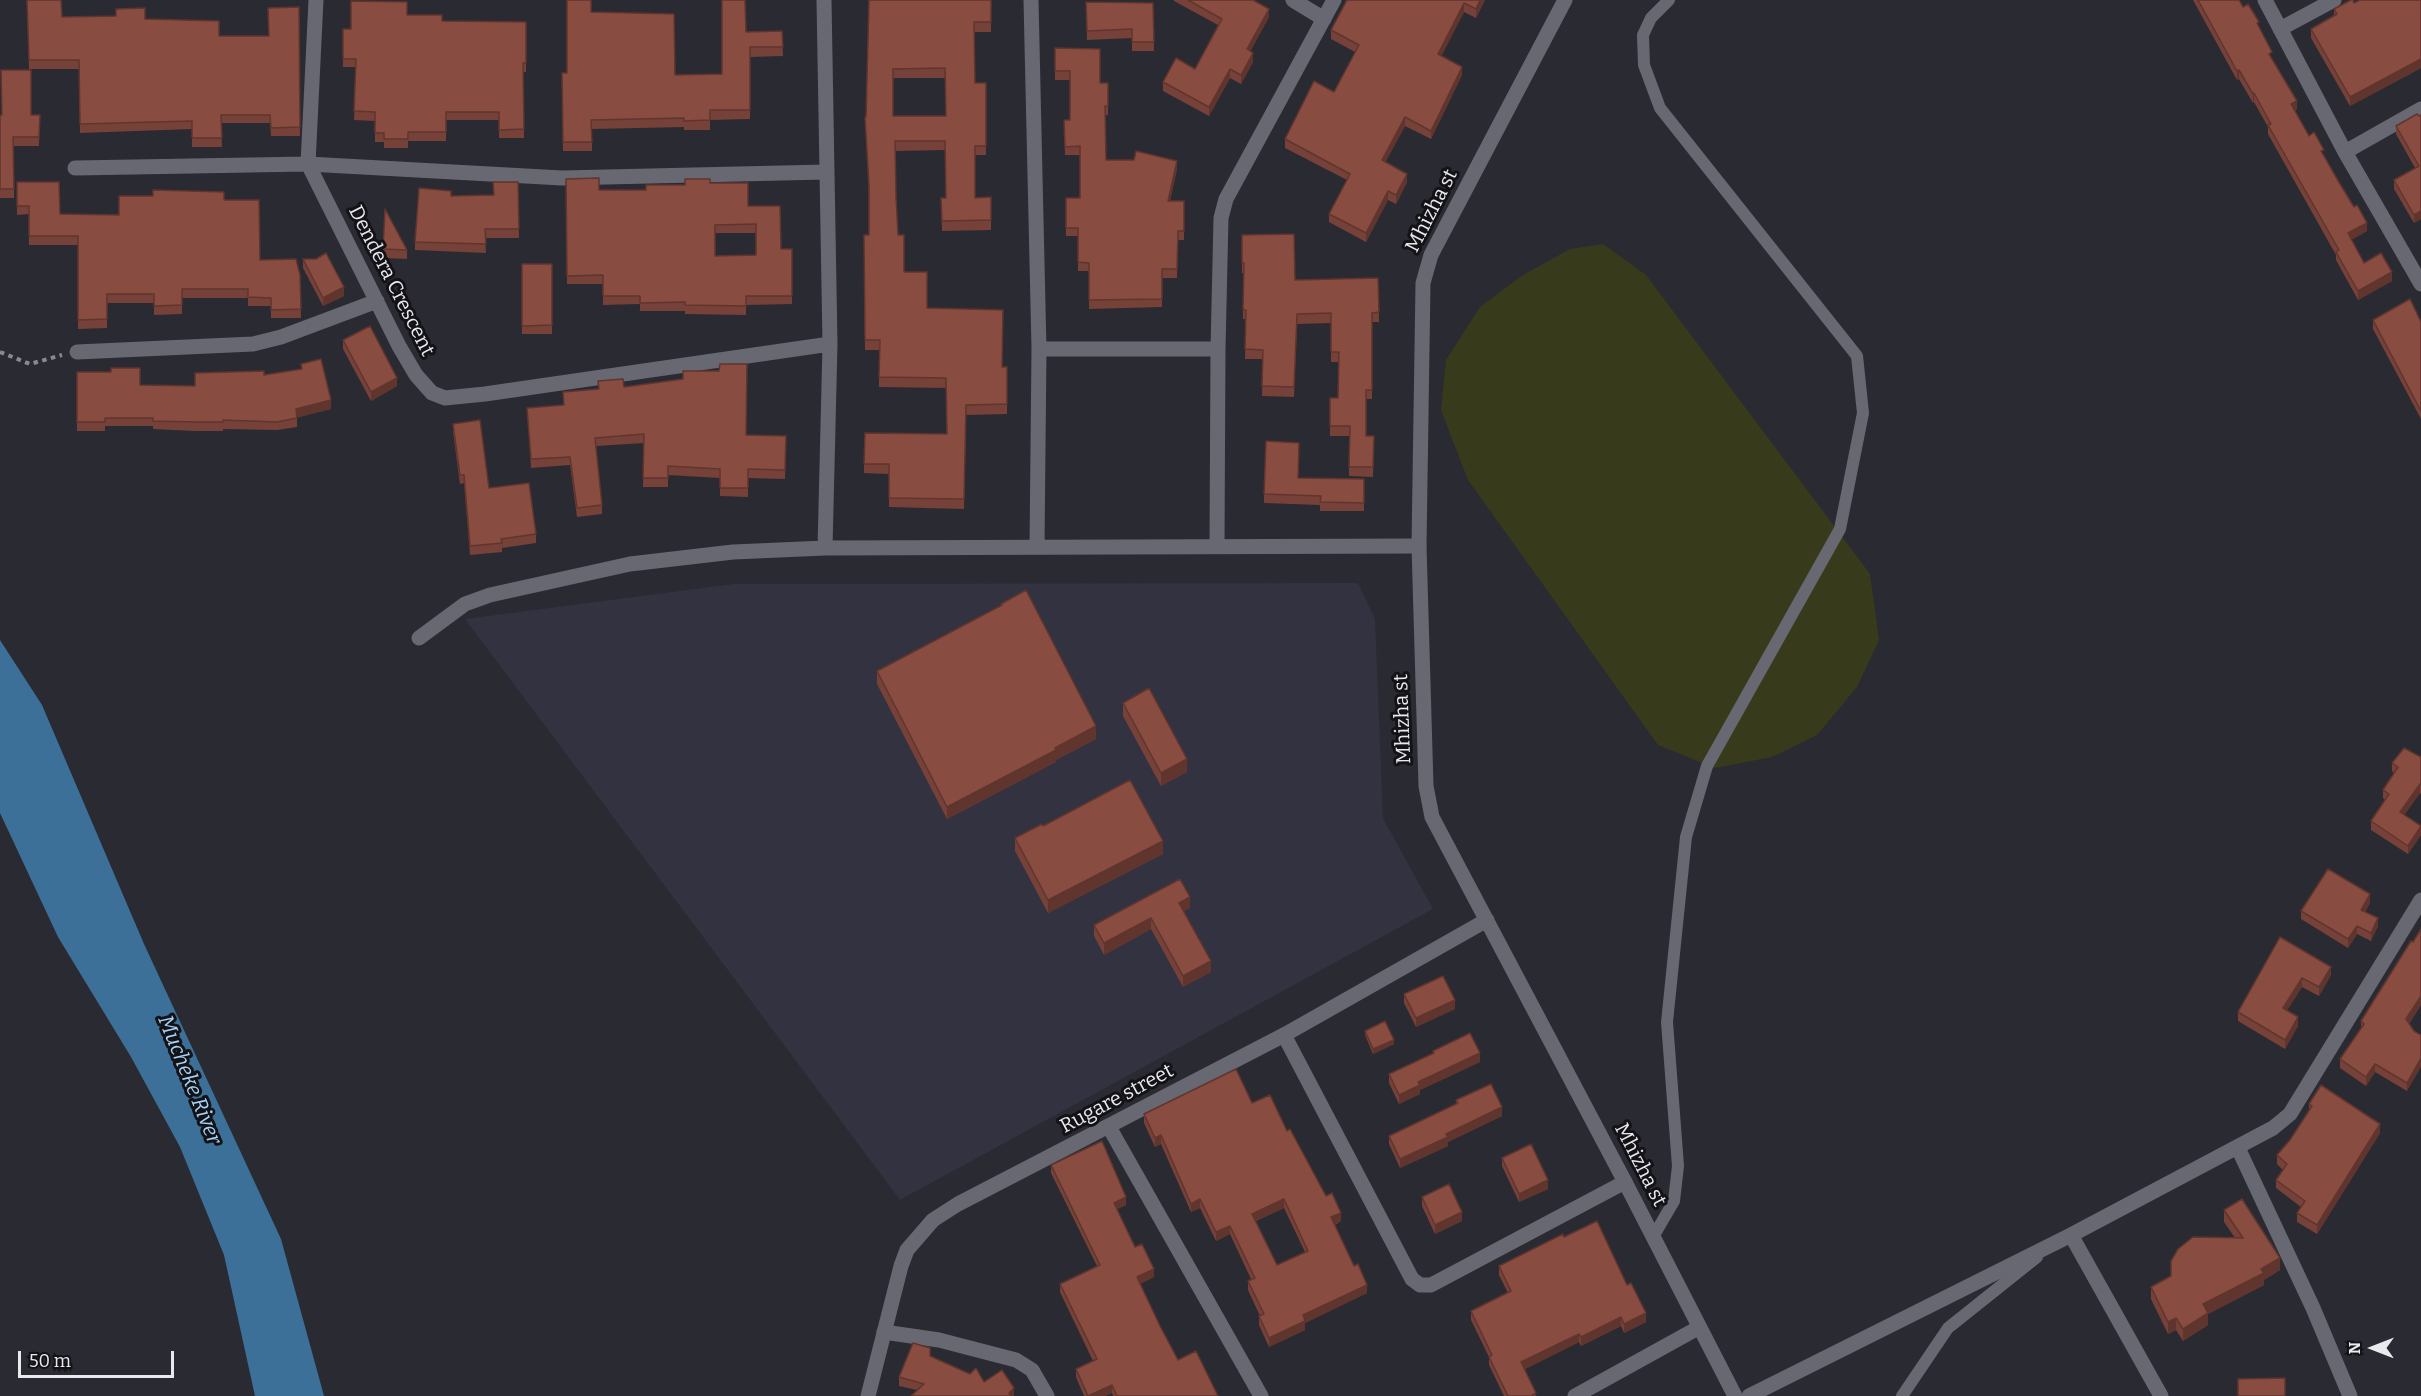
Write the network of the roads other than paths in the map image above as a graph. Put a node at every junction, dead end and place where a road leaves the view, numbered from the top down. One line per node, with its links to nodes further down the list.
1 (316, 0): 14 (street, Dendera Crescent)
2 (824, 0): 16 (street)
3 (1030, 0): 21 (street)
4 (1293, 0): 10 (street)
5 (1334, 0): 10 (street)
6 (1565, 0): 25 (street, Mhizha st)
7 (1669, 0): 36 (lane)
8 (2265, 0): 11 (street)
9 (2334, 0): 11 (street)
10 (1324, 19): 22 (street)
11 (2280, 29): 13 (street)
12 (2421, 109): 13 (street)
13 (2345, 152): 17 (street)
14 (308, 164): 15 (street); 16 (street); 19 (street, Dendera Crescent)
15 (75, 168)
16 (826, 172): 20 (street)
17 (2416, 265): 18 (street)
18 (2421, 284)
19 (377, 301): 20 (street, Dendera Crescent); 23 (street)
20 (830, 344): 27 (street)
21 (1039, 349): 22 (street); 26 (street)
22 (1218, 349): 24 (street)
23 (77, 352)
24 (1217, 545): 25 (street); 26 (street)
25 (1419, 546): 30 (street, Mhizha st)
26 (1036, 547): 27 (street)
27 (825, 548): 28 (street)
28 (419, 638)
29 (2421, 900): 33 (street)
30 (1487, 920): 31 (street, Rugare street); 34 (street, Mhizha st)
31 (1284, 1035): 32 (street, Rugare street); 34 (street)
32 (1109, 1127): 39 (street, Rugare street); 42 (street)
33 (2238, 1148): 35 (street); 48 (street)
34 (1625, 1182): 36 (street, Mhizha st)
35 (2071, 1236): 37 (street); 47 (street)
36 (1653, 1238): 38 (street, Mhizha st)
37 (2051, 1246): 45 (street); 46 (lane)
38 (1698, 1328): 43 (street); 44 (street, Mhizha st)
39 (884, 1332): 40 (street, Rugare street); 41 (street)
40 (868, 1396)
41 (1047, 1396)
42 (1261, 1396)
43 (1575, 1396)
44 (1735, 1396)
45 (1749, 1396)
46 (1902, 1396)
47 (2161, 1396)
48 (2350, 1396)

